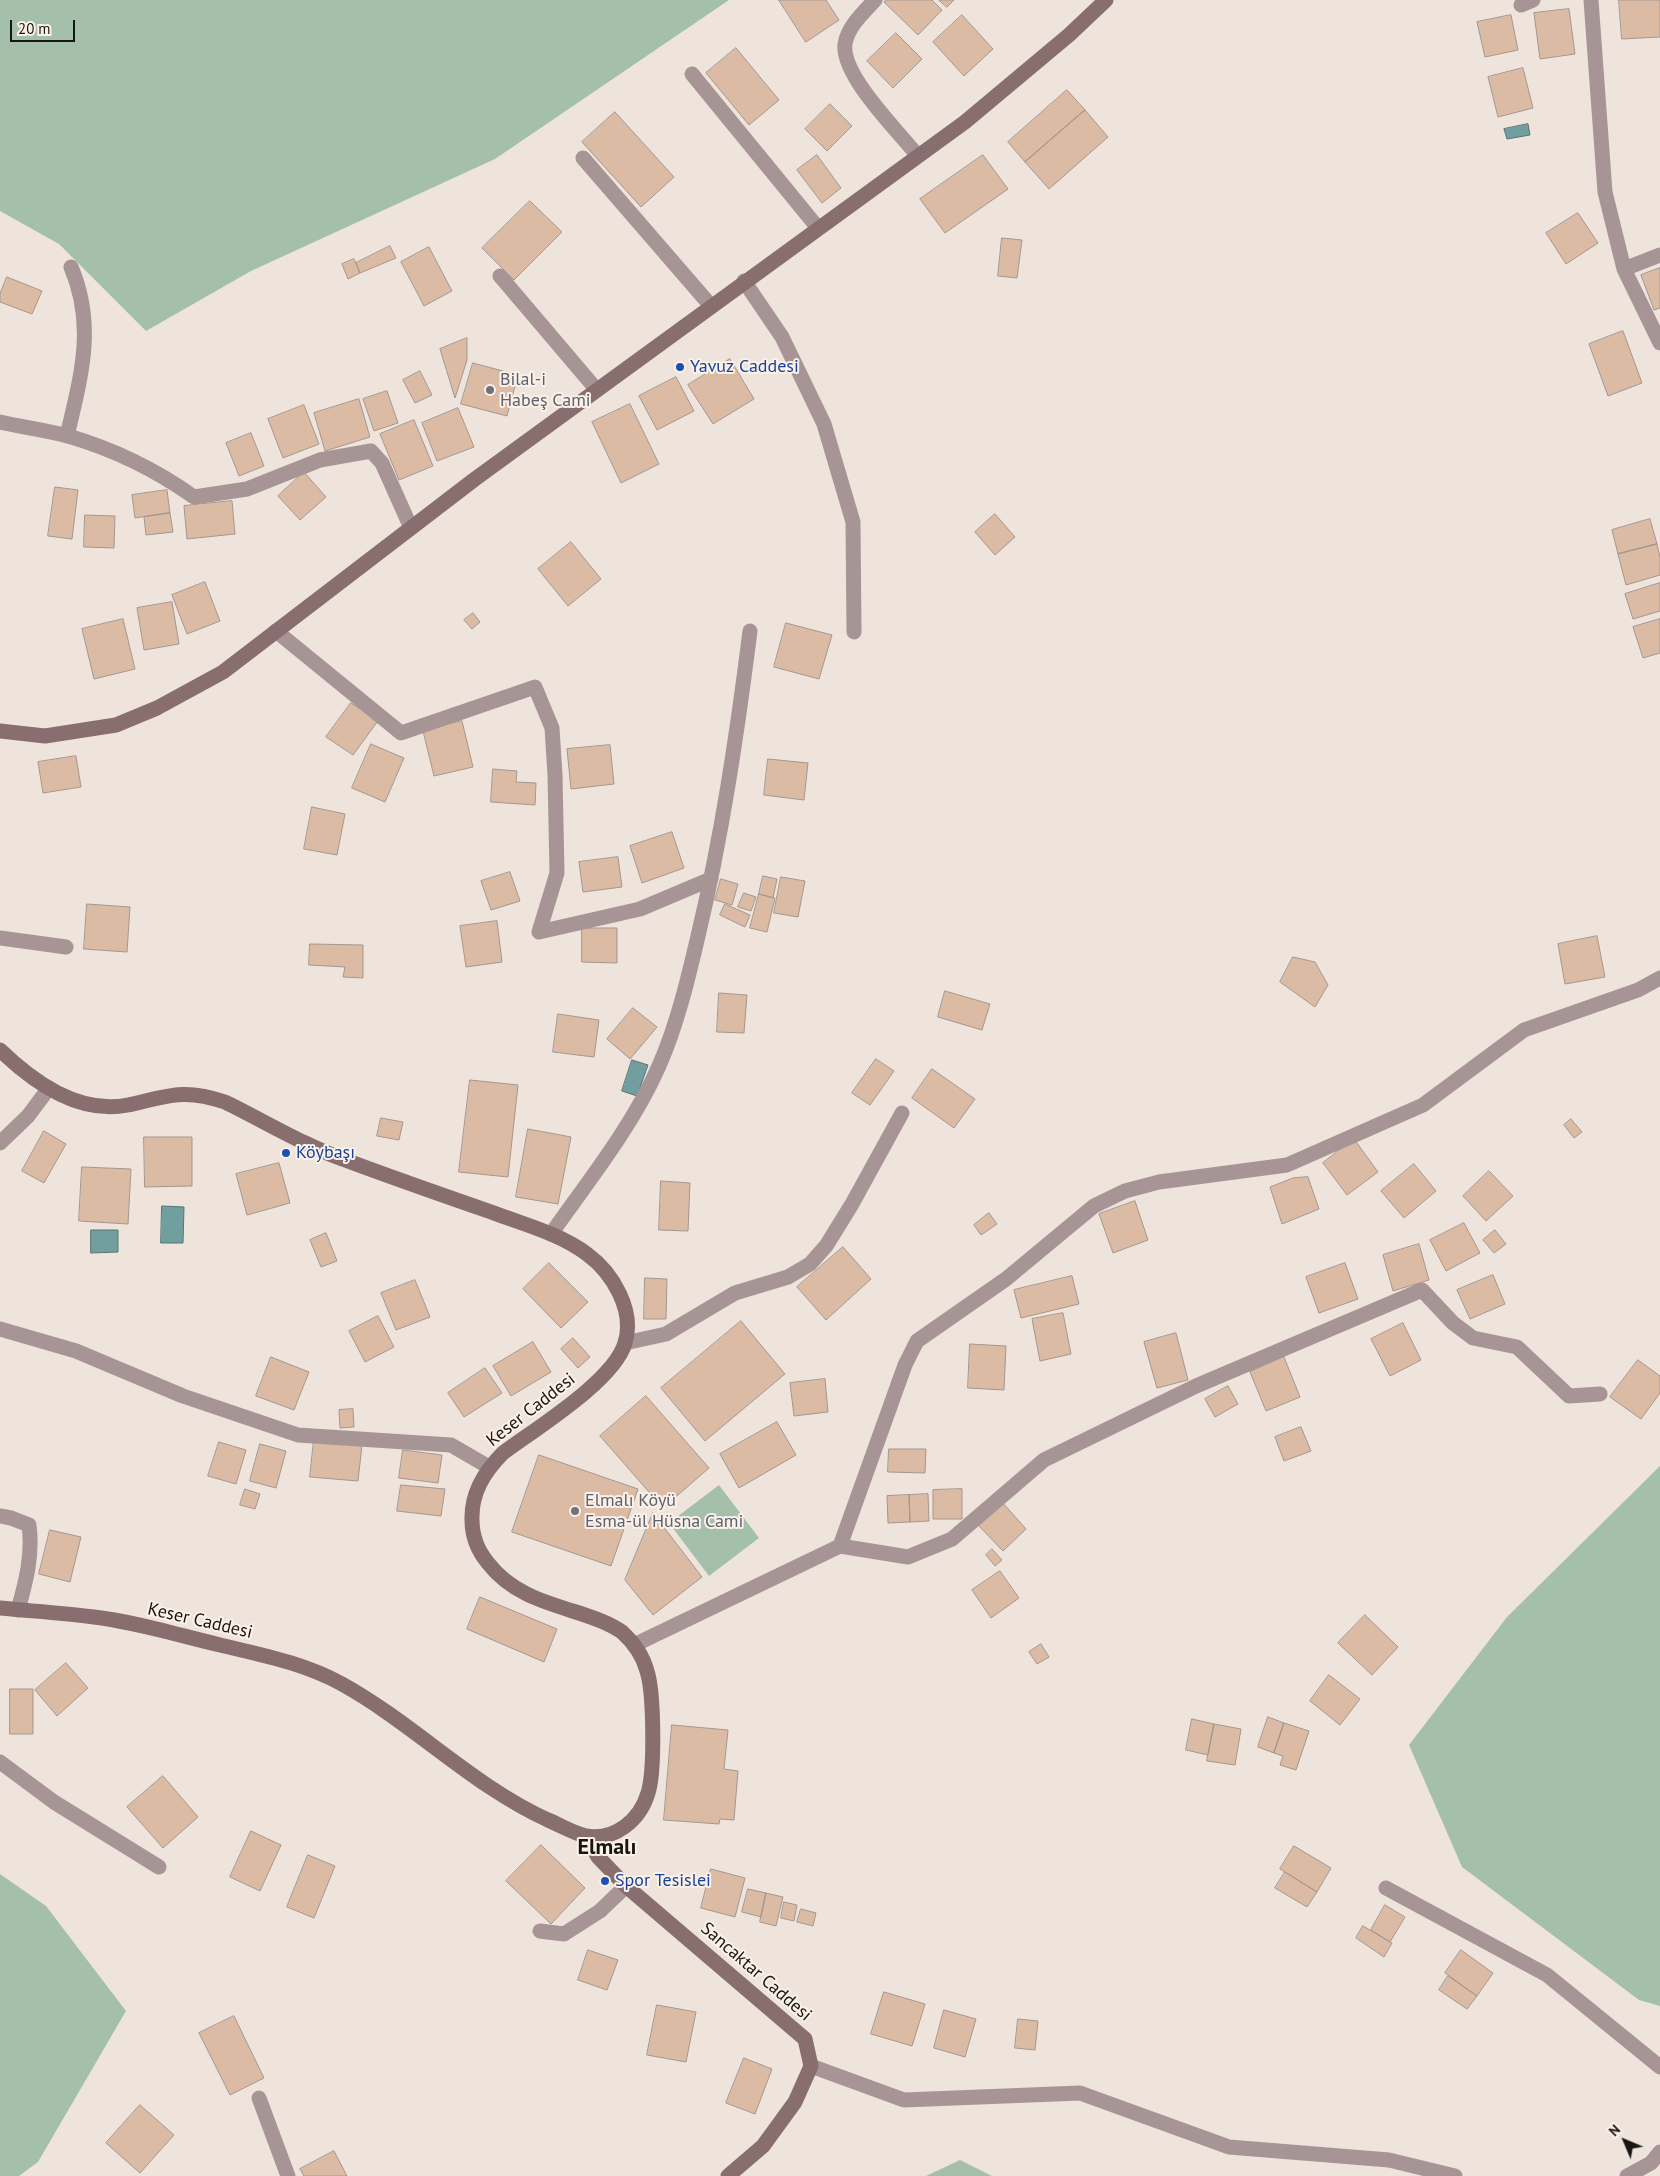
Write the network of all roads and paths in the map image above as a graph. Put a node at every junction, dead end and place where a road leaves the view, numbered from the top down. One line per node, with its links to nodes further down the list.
1 (876, 0): 5 (street)
2 (1106, 0): 5 (street)
3 (1591, 0): 10 (street)
4 (692, 74): 7 (street)
5 (917, 155): 7 (street)
6 (583, 158): 13 (street)
7 (818, 228): 12 (street)
8 (1660, 255): 10 (street)
9 (71, 267): 17 (street)
10 (1624, 269): 14 (street)
11 (500, 276): 15 (street)
12 (744, 281): 13 (street); 21 (street)
13 (711, 306): 15 (street)
14 (1660, 343)
15 (596, 389): 18 (street)
16 (0, 422): 17 (street)
17 (68, 436): 18 (street)
18 (411, 528): 19 (street)
19 (276, 631): 22 (street); 23 (street)
20 (750, 631): 23 (street)
21 (854, 632)
22 (0, 731)
23 (711, 879): 31 (street)
24 (0, 938): 25 (street)
25 (66, 947)
26 (1660, 978): 37 (street)
27 (0, 1050): 28 (street, Keser Caddesi)
28 (49, 1088): 30 (street); 31 (street, Keser Caddesi)
29 (902, 1113): 33 (street)
30 (0, 1143)
31 (551, 1234): 33 (street, Keser Caddesi)
32 (0, 1329): 35 (street)
33 (626, 1343): 35 (street, Keser Caddesi)
34 (1600, 1394): 37 (street)
35 (489, 1467): 40 (street, Keser Caddesi)
36 (0, 1516): 39 (street)
37 (840, 1546): 40 (street)
38 (0, 1608): 39 (street, Keser Caddesi)
39 (18, 1610): 42 (street, Keser Caddesi)
40 (634, 1645): 42 (street, Keser Caddesi)
41 (0, 1762): 43 (street)
42 (586, 1836): 44 (street, Sancaktar Caddesi)
43 (159, 1867)
44 (626, 1886): 46 (street); 47 (street, Sancaktar Caddesi)
45 (1386, 1888): 48 (street)
46 (540, 1931)
47 (811, 2066): 52 (street); 53 (street)
48 (1660, 2067)
49 (259, 2098): 51 (street)
50 (1660, 2152): 54 (street)
51 (288, 2176)
52 (728, 2176)
53 (1455, 2176)
54 (1627, 2176)

